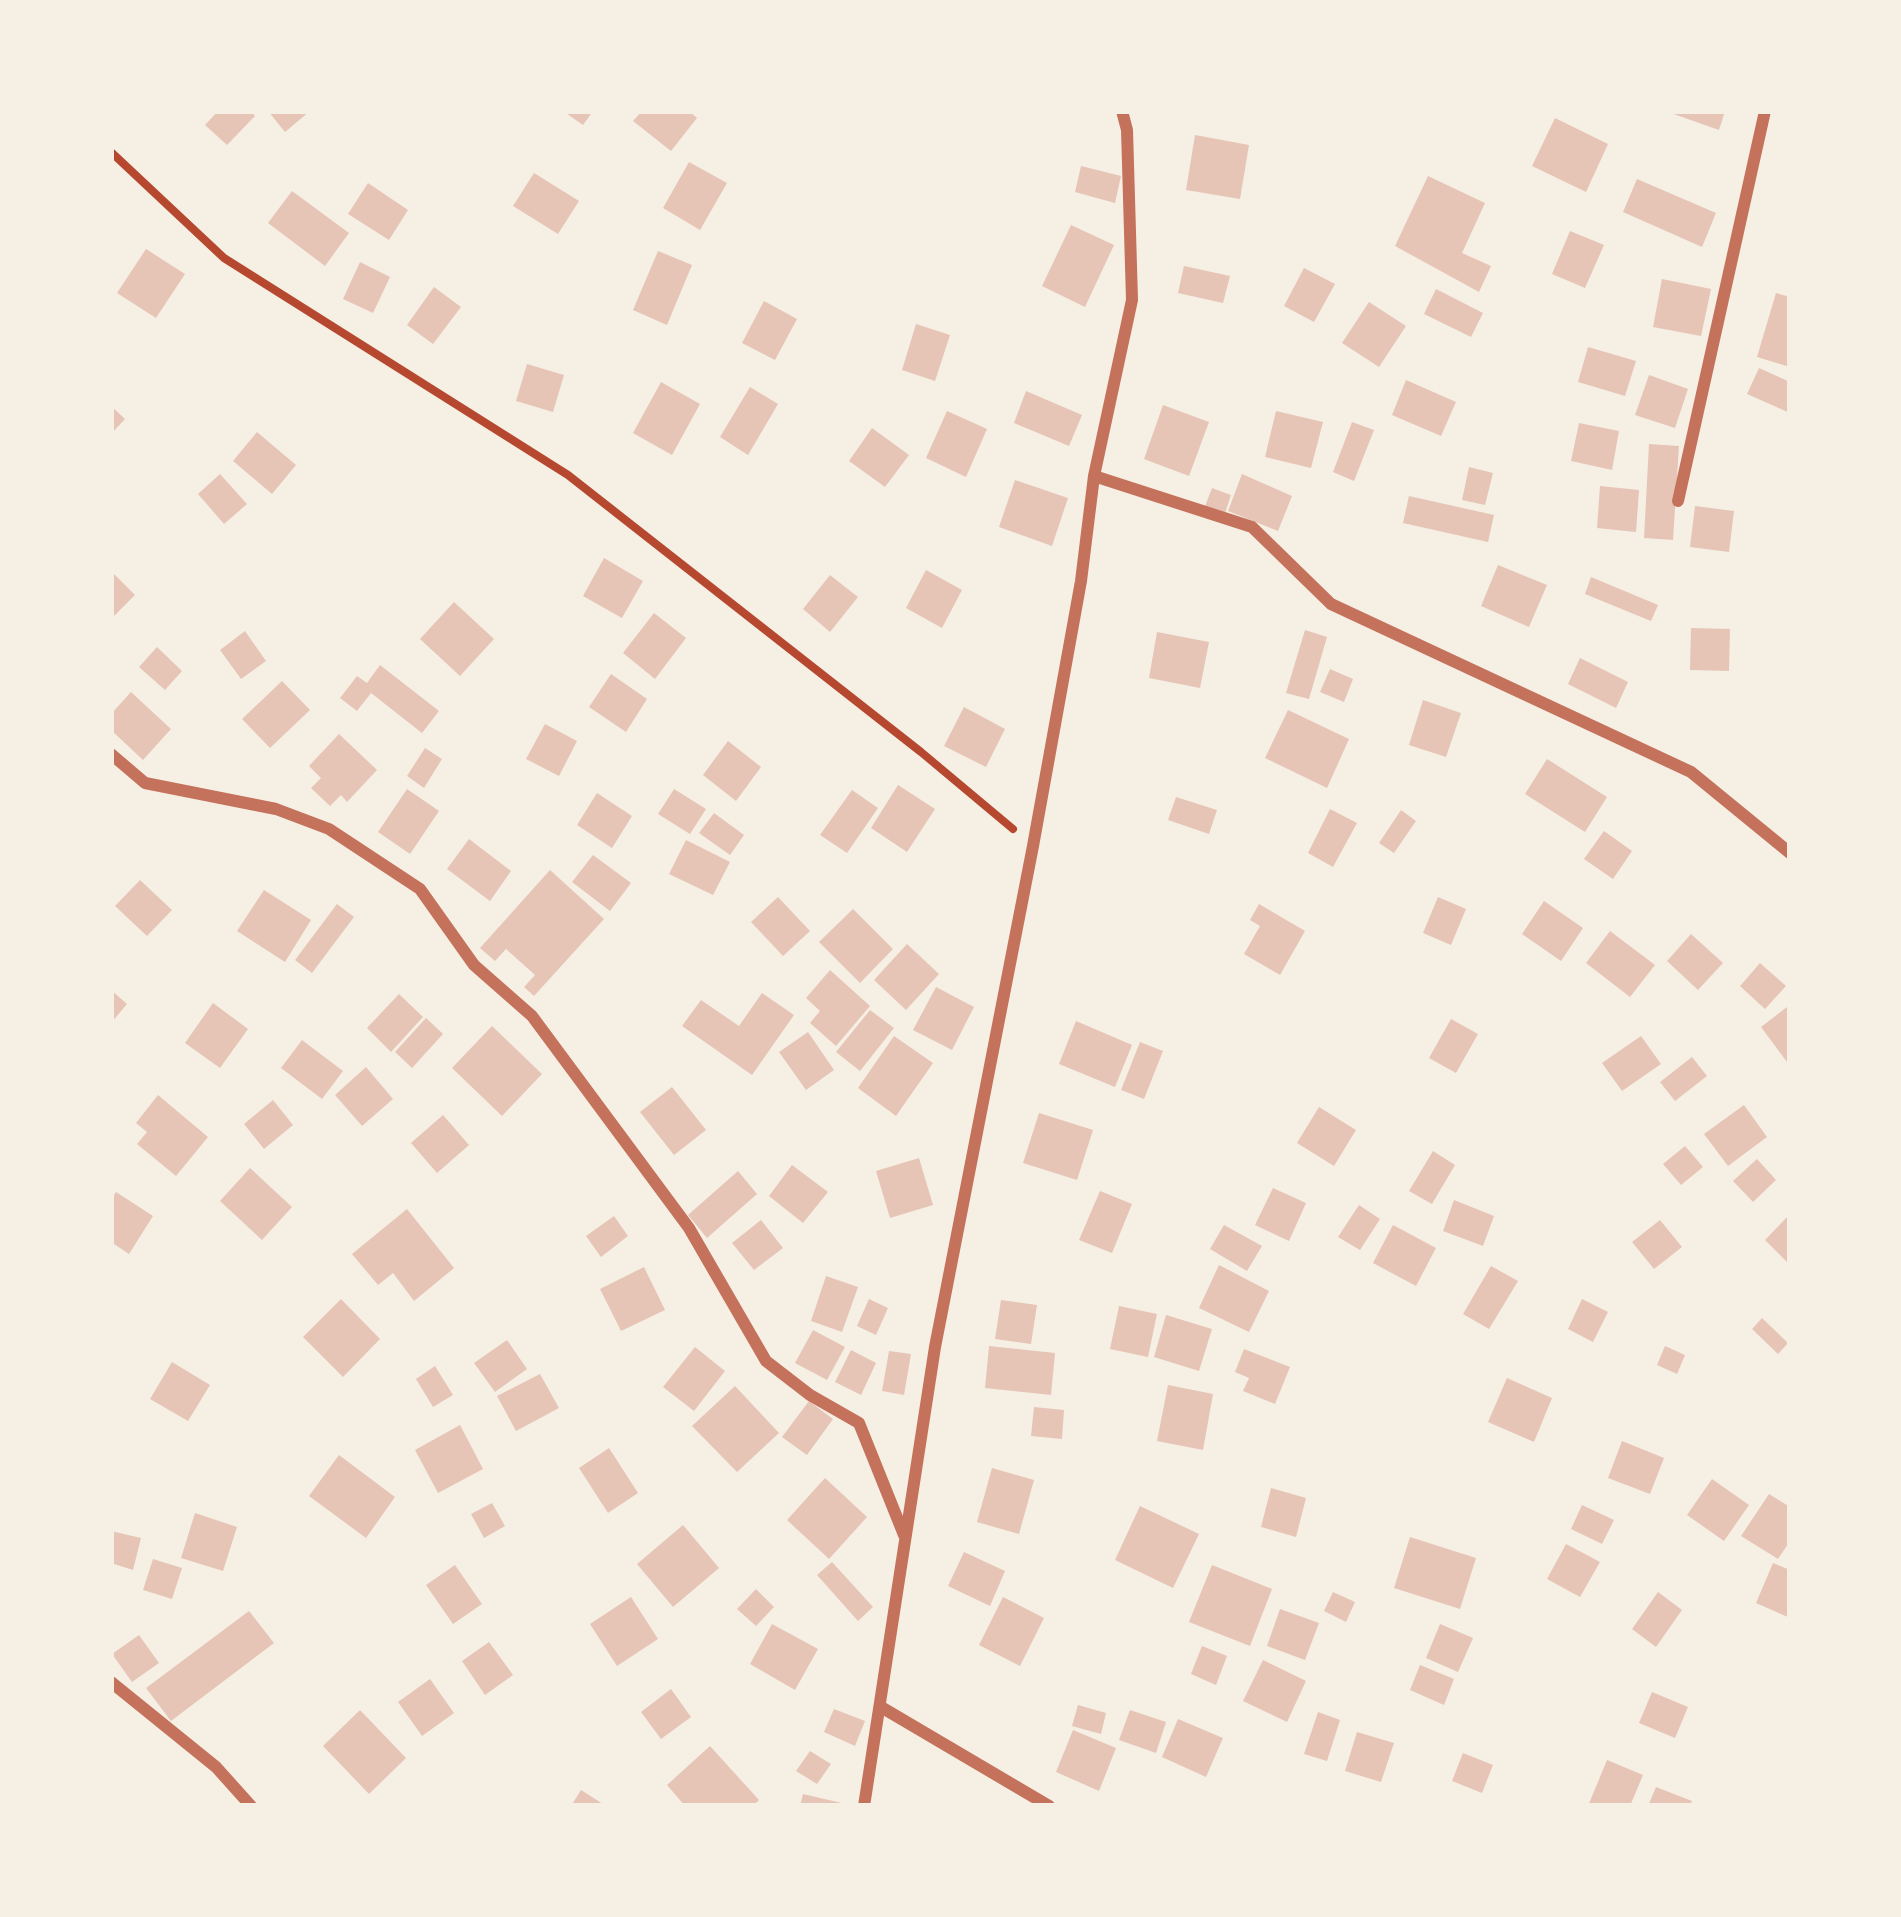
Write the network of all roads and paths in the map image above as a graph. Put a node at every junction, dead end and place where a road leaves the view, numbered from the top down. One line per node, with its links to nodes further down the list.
1 (1122, 111): 4 (street)
2 (1765, 111): 5 (street)
3 (111, 152): 7 (path)
4 (1094, 476): 7 (street); 8 (street)
5 (1678, 501)
6 (111, 754): 9 (street)
7 (1033, 845): 9 (street)
8 (1790, 853)
9 (905, 1537): 11 (street)
10 (111, 1682): 12 (street)
11 (881, 1707): 13 (street); 14 (street)
12 (250, 1806)
13 (864, 1806)
14 (1048, 1806)

